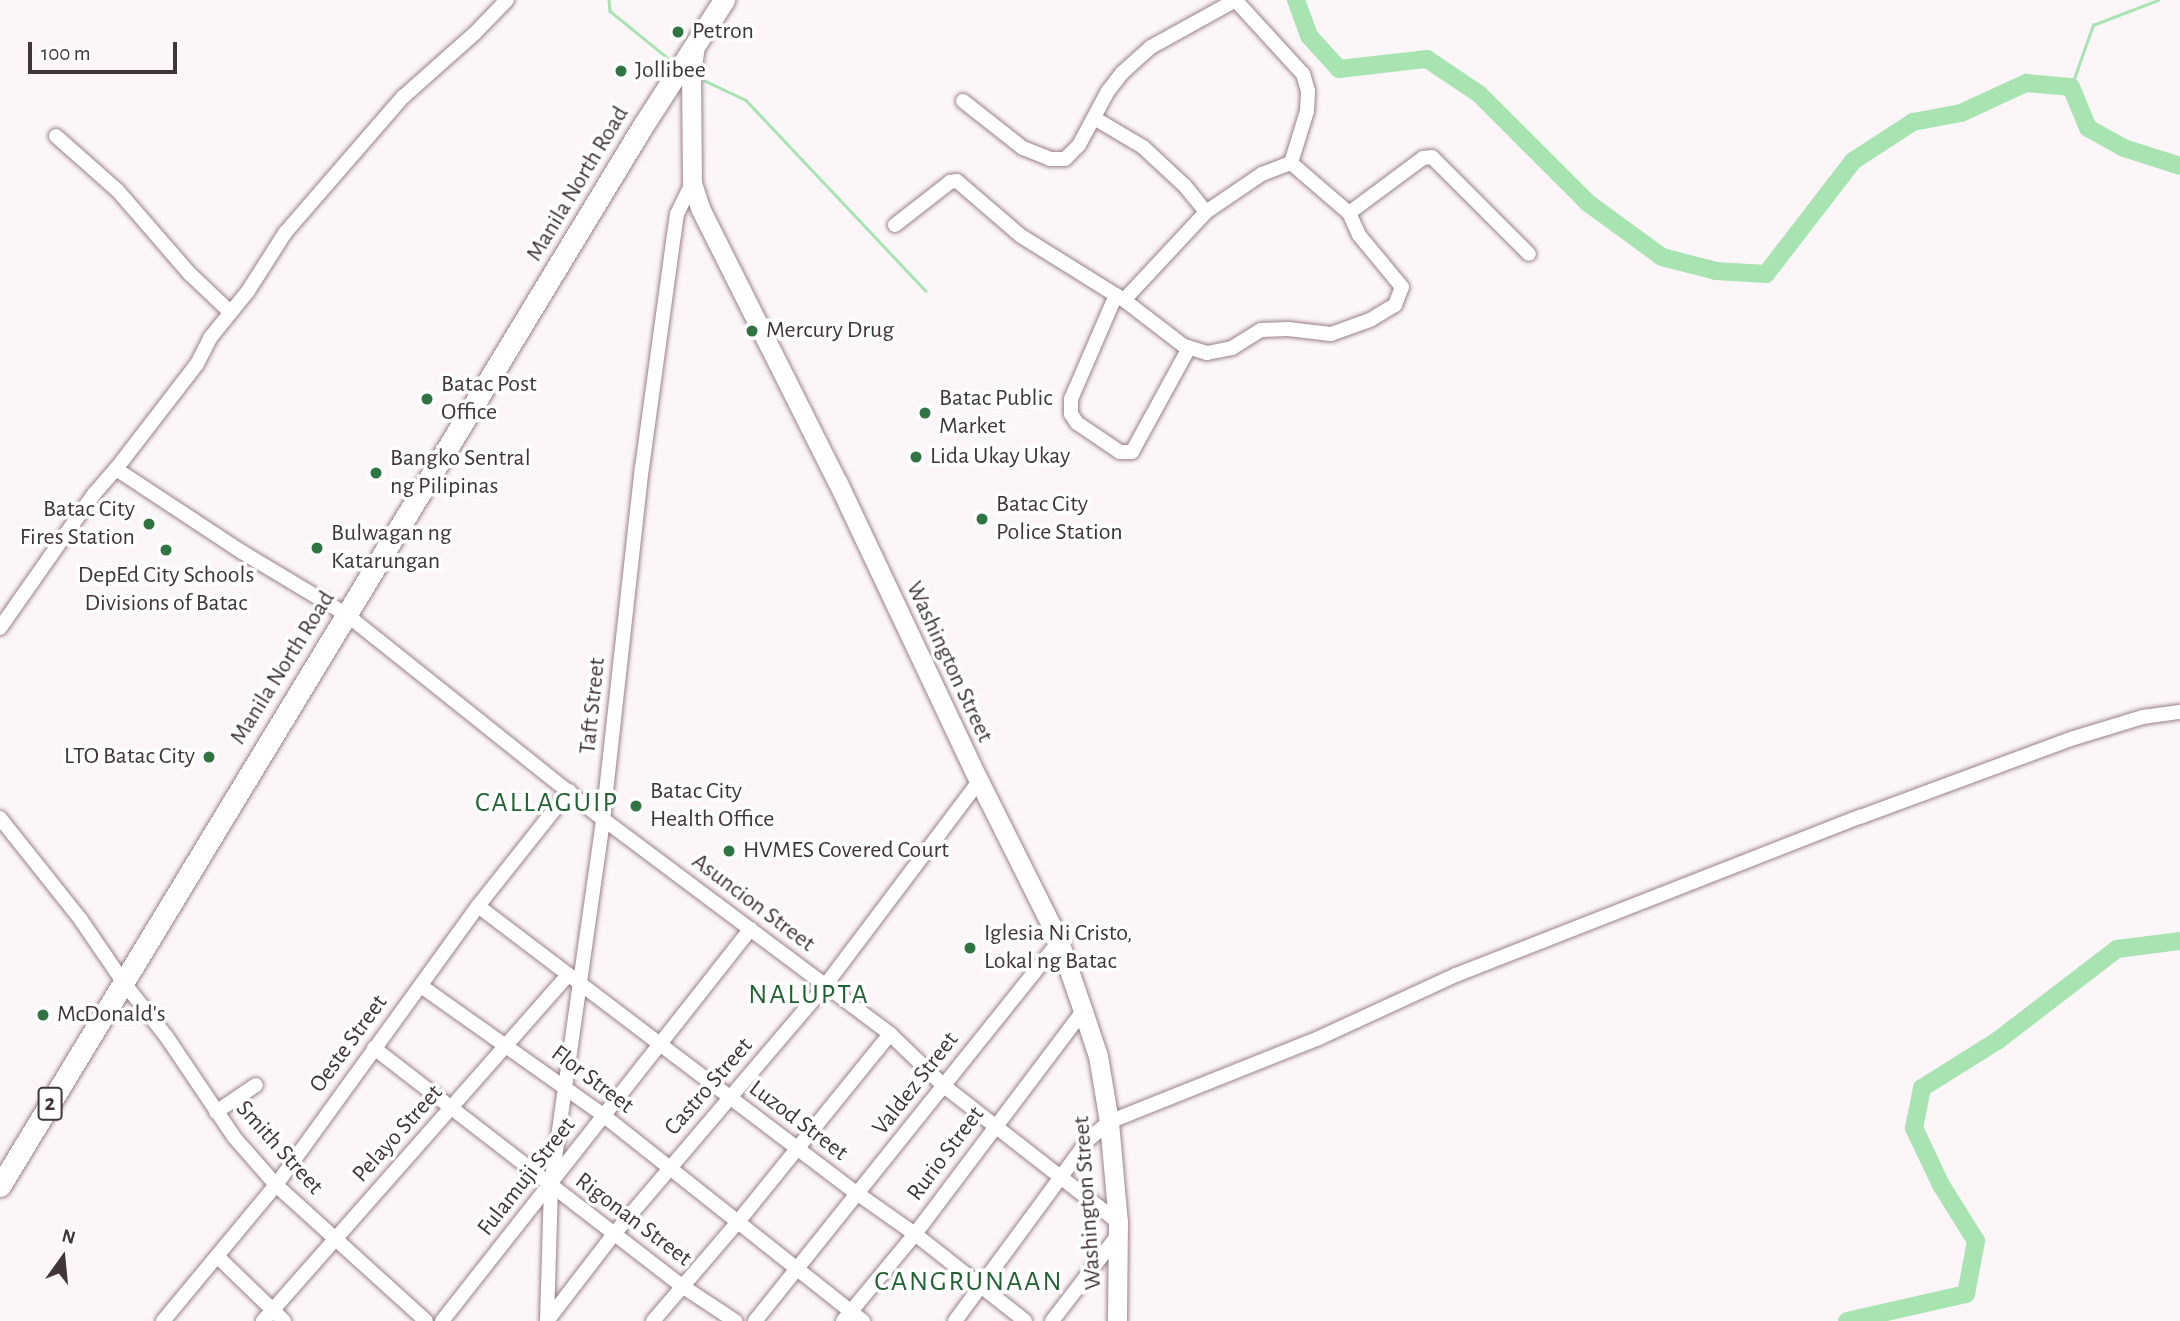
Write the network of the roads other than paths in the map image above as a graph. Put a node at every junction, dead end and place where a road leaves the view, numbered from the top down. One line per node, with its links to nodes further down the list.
1 (506, 0): 15 (street)
2 (724, 0): 4 (highway, Manila North Road / 2)
3 (1236, 0): 6 (street); 8 (street)
4 (696, 41): 9 (main road, Washington Street); 18 (highway, Manila North Road / 2)
5 (963, 101): 6 (street)
6 (1094, 118): 10 (street)
7 (57, 135): 15 (street)
8 (1291, 163): 10 (street); 11 (street)
9 (692, 183): 21 (main road, Washington Street); 24 (street, Taft Street)
10 (1206, 212): 14 (street)
11 (1349, 213): 13 (street); 16 (street)
12 (895, 225): 14 (street)
13 (1529, 254)
14 (1120, 297): 16 (street); 16 (street)
15 (230, 312): 17 (street)
16 (1189, 348)
17 (116, 469): 18 (street, Asuncion Street); 19 (street)
18 (347, 615): 22 (street, Asuncion Street); 29 (highway, Manila North Road / 2)
19 (0, 628)
20 (2180, 712): 44 (street)
21 (979, 781): 27 (main road, Washington Street); 31 (street, Castro Street)
22 (569, 791): 24 (street, Asuncion Street); 25 (street, Oeste Street)
23 (0, 818): 29 (street, Smith Street)
24 (603, 818): 26 (street, Asuncion Street); 28 (street, Taft Street)
25 (478, 906): 28 (street, Luzod Street); 30 (street, Oeste Street)
26 (751, 929): 31 (street, Asuncion Street); 34 (street, Fulamuji Street)
27 (1059, 941): 32 (main road, Washington Street); 38 (street, Valdez Street)
28 (573, 981): 34 (street, Luzod Street); 35 (street, Pelayo Street); 39 (street, Taft Street)
29 (124, 983): 42 (street, Smith Street); 50 (highway, Manila North Road / 2)
30 (421, 986): 35 (street, Flor Street); 36 (street, Oeste Street)
31 (824, 987): 33 (street, Asuncion Street); 40 (street, Castro Street)
32 (1083, 1011): 44 (main road, Washington Street); 45 (street, Rurio Street)
33 (890, 1034): 38 (street, Asuncion Street); 46 (street)
34 (658, 1044): 40 (street, Luzod Street); 43 (street, Fulamuji Street)
35 (505, 1045): 39 (street, Flor Street); 41 (street, Pelayo Street)
36 (374, 1048): 41 (street, Rigonan Street); 49 (street, Oeste Street)
37 (256, 1085): 42 (street)
38 (944, 1086): 45 (street, Asuncion Street); 52 (street, Valdez Street)
39 (566, 1089): 43 (street, Flor Street); 51 (street, Taft Street)
40 (730, 1099): 46 (street, Luzod Street); 47 (street, Castro Street)
41 (451, 1109): 51 (street, Rigonan Street); 57 (street, Pelayo Street)
42 (216, 1112): 49 (street, Smith Street)
43 (603, 1115): 47 (street, Flor Street); 51 (street, Fulamuji Street)
44 (1109, 1122): 48 (street); 54 (main road, Washington Street)
45 (994, 1127): 48 (street, Asuncion Street); 56 (street, Rurio Street)
46 (796, 1147): 52 (street, Luzod Street); 53 (street)
47 (668, 1170): 53 (street, Flor Street); 55 (street, Castro Street)
48 (1060, 1179): 54 (street, Asuncion Street); 60 (street)
49 (276, 1185): 57 (street, Smith Street); 58 (street, Oeste Street)
50 (0, 1186)
51 (551, 1186): 55 (street, Rigonan Street); 67 (street, Fulamuji Street); 68 (street, Taft Street)
52 (858, 1194): 56 (street, Luzod Street); 59 (street, Valdez Street)
53 (737, 1223): 59 (street, Flor Street); 61 (street)
54 (1118, 1228): 75 (street); 76 (main road, Washington Street)
55 (614, 1234): 61 (street, Rigonan Street); 68 (street, Castro Street)
56 (915, 1234): 60 (street, Luzod Street); 63 (street, Rurio Street)
57 (336, 1238): 62 (street, Pelayo Street); 66 (street, Smith Street)
58 (218, 1257): 62 (street); 64 (street, Oeste Street)
59 (797, 1272): 63 (street, Flor Street); 71 (street, Valdez Street)
60 (982, 1285): 73 (street); 74 (street, Luzod Street)
61 (682, 1286): 69 (street); 70 (street, Rigonan Street)
62 (268, 1316): 65 (street)
63 (847, 1316): 72 (street, Flor Street)
64 (163, 1321)
65 (284, 1321)
66 (426, 1321)
67 (443, 1321)
68 (547, 1321)
69 (653, 1321)
70 (735, 1321)
71 (755, 1321)
72 (863, 1321)
73 (955, 1321)
74 (1025, 1321)
75 (1052, 1321)
76 (1117, 1321)

